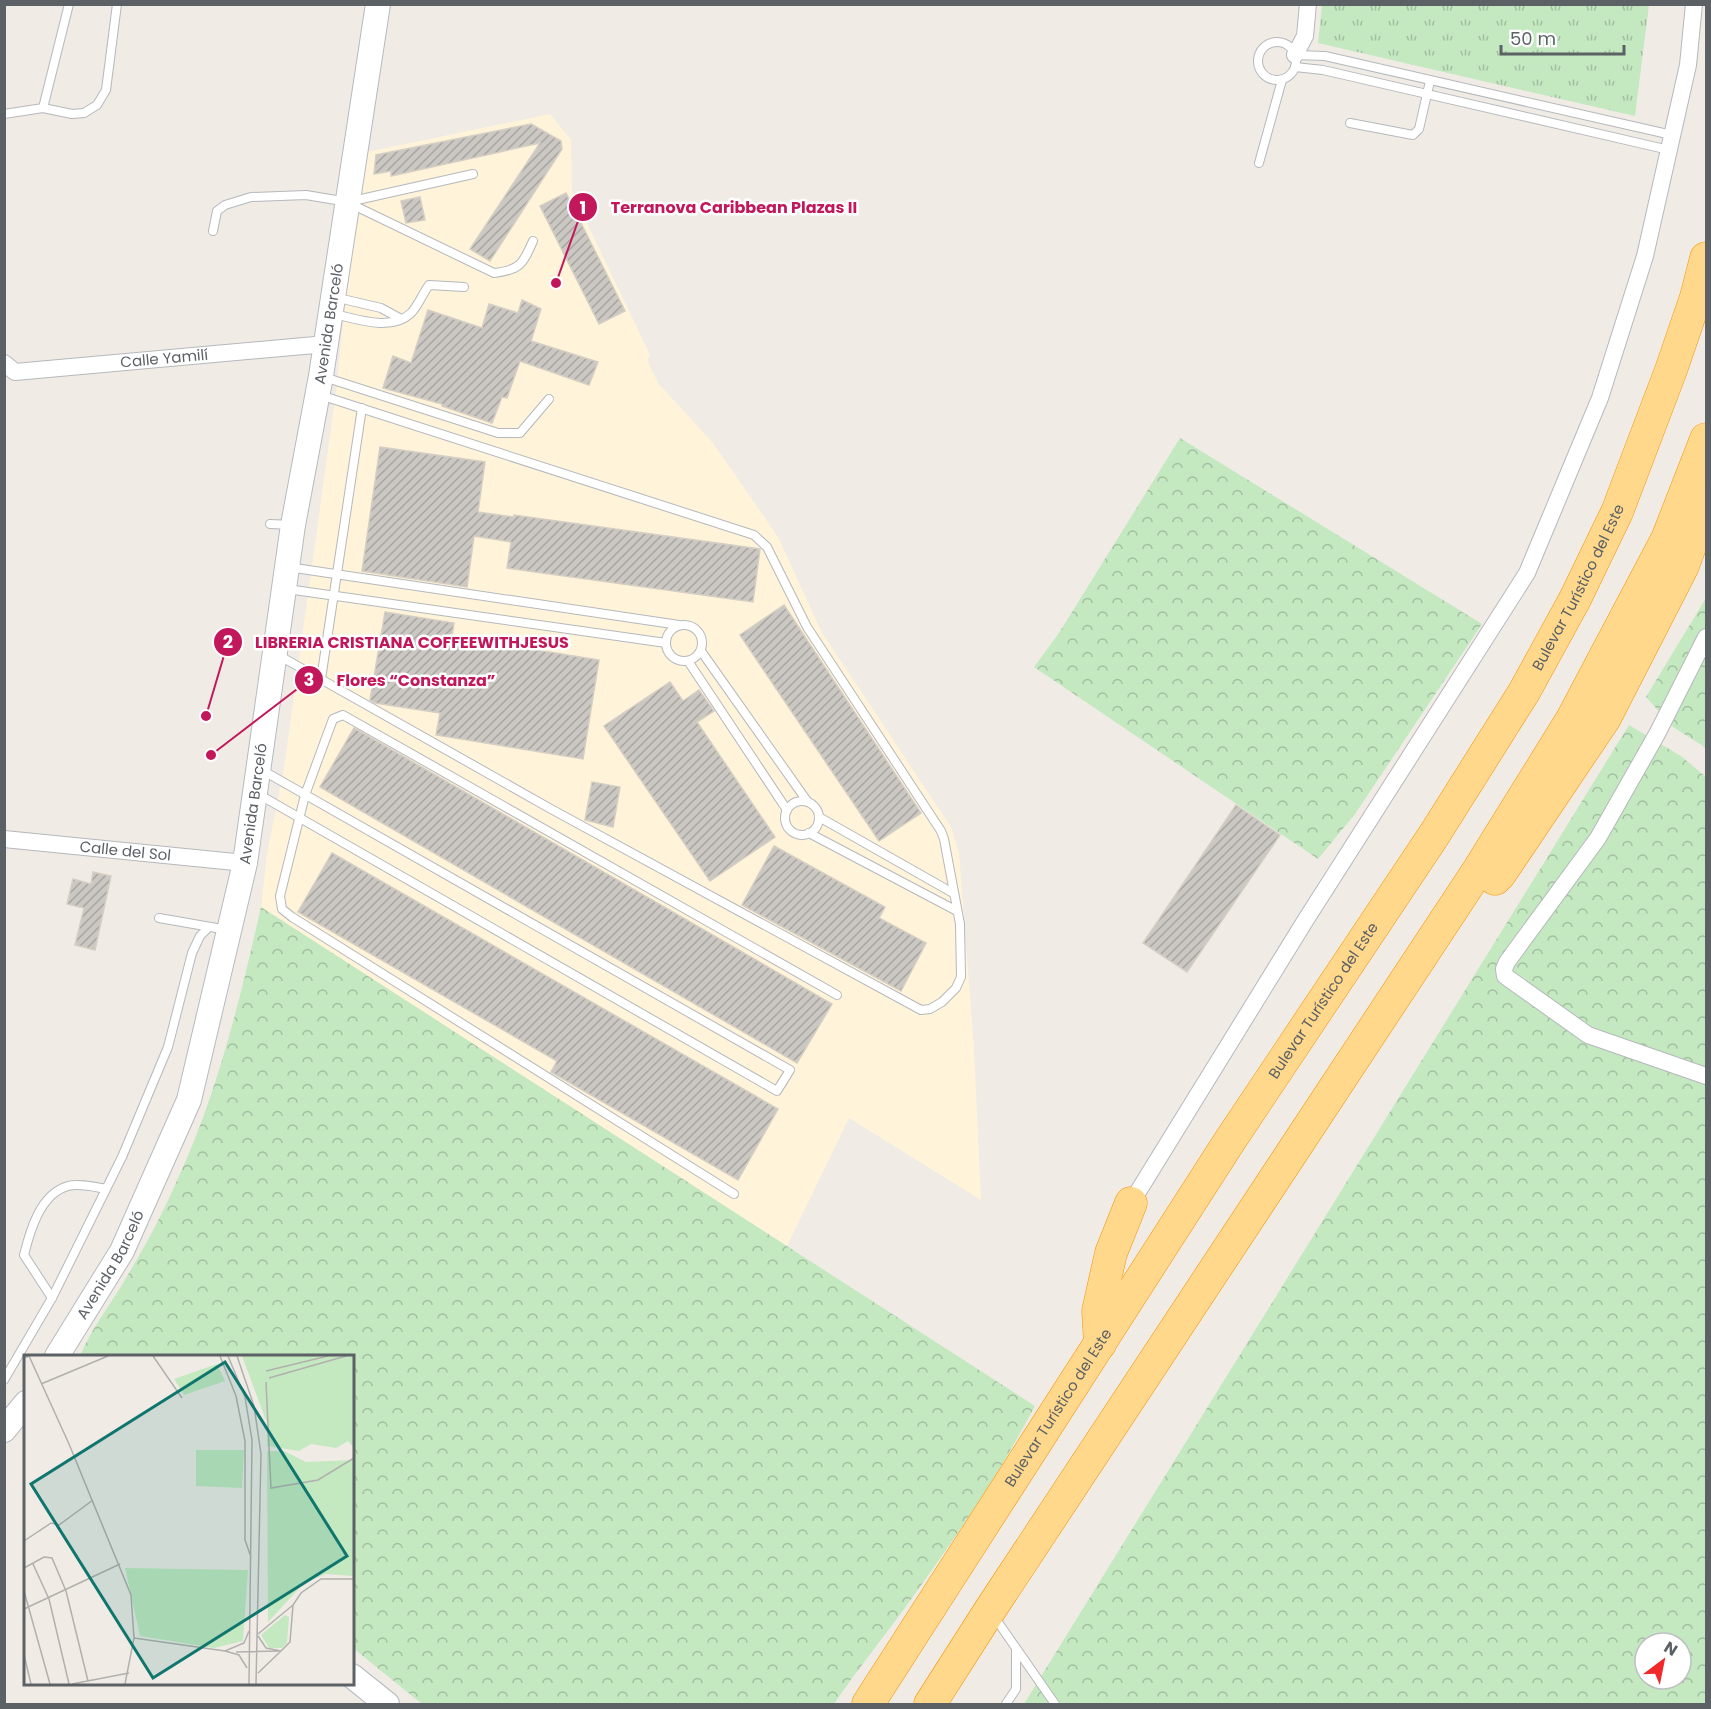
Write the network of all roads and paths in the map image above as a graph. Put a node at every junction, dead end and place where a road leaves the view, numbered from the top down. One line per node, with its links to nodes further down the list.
1 (69, 4): 10 (lane)
2 (117, 4): 10 (lane)
3 (378, 4): 16 (street, Avenida Barceló)
4 (1308, 4): 6 (street)
5 (1694, 4): 13 (street)
6 (1295, 61): 7 (lane); 7 (lane); 8 (lane); 9 (lane)
7 (1282, 80): 14 (lane)
8 (1430, 81): 9 (lane); 13 (lane)
9 (1427, 95): 12 (lane); 13 (lane)
10 (43, 108): 11 (lane)
11 (4, 114)
12 (1350, 123)
13 (1670, 142): 58 (street)
14 (1259, 163)
15 (473, 174): 16 (lane)
16 (348, 202): 17 (lane); 18 (lane); 21 (street, Avenida Barceló)
17 (213, 231)
18 (533, 241)
19 (1707, 258): 60 (highway, Bulevar Turístico del Este)
20 (464, 287): 22 (lane)
21 (332, 305): 22 (lane); 22 (lane); 23 (street, Avenida Barceló)
22 (401, 319)
23 (326, 344): 24 (street, Calle Yamilí); 25 (street, Avenida Barceló)
24 (4, 363)
25 (319, 385): 26 (lane); 27 (lane); 31 (street, Avenida Barceló)
26 (549, 399)
27 (362, 408): 30 (lane); 49 (lane)
28 (1707, 439): 52 (highway)
29 (1707, 502): 52 (highway)
30 (336, 574): 31 (lane); 32 (lane); 33 (lane)
31 (285, 578): 32 (lane); 37 (street, Avenida Barceló)
32 (334, 596): 35 (lane); 39 (lane)
33 (679, 626): 35 (lane); 36 (lane)
34 (1707, 637): 55 (street)
35 (666, 643): 38 (lane)
36 (701, 651): 38 (lane); 42 (lane)
37 (275, 653): 39 (lane); 40 (street, Avenida Barceló)
38 (688, 661): 43 (lane)
39 (321, 679): 50 (lane)
40 (257, 780): 41 (lane); 44 (lane); 48 (street, Avenida Barceló)
41 (305, 795): 44 (lane); 44 (lane); 54 (lane)
42 (807, 801): 43 (lane); 45 (lane)
43 (787, 810): 46 (lane)
44 (298, 817): 57 (lane)
45 (819, 817): 46 (lane); 49 (lane)
46 (809, 833): 50 (lane)
47 (4, 839): 48 (street, Calle del Sol)
48 (245, 863): 53 (street, Avenida Barceló)
49 (952, 893): 50 (lane)
50 (957, 911)
51 (159, 918): 53 (lane)
52 (1440, 927): 65 (highway)
53 (218, 929): 56 (lane); 61 (street, Avenida Barceló)
54 (837, 995)
55 (1707, 1076)
56 (106, 1189): 59 (lane); 59 (lane)
57 (734, 1194)
58 (1131, 1203): 60 (highway)
59 (52, 1298): 62 (lane)
60 (1100, 1344): 69 (highway, Bulevar Turístico del Este)
61 (58, 1355)
62 (4, 1380)
63 (24, 1405): 64 (street)
64 (4, 1430)
65 (990, 1610): 66 (lane); 70 (highway)
66 (1016, 1650): 71 (lane); 72 (lane)
67 (354, 1678): 68 (street)
68 (387, 1704)
69 (868, 1704)
70 (930, 1704)
71 (1006, 1704)
72 (1055, 1704)

